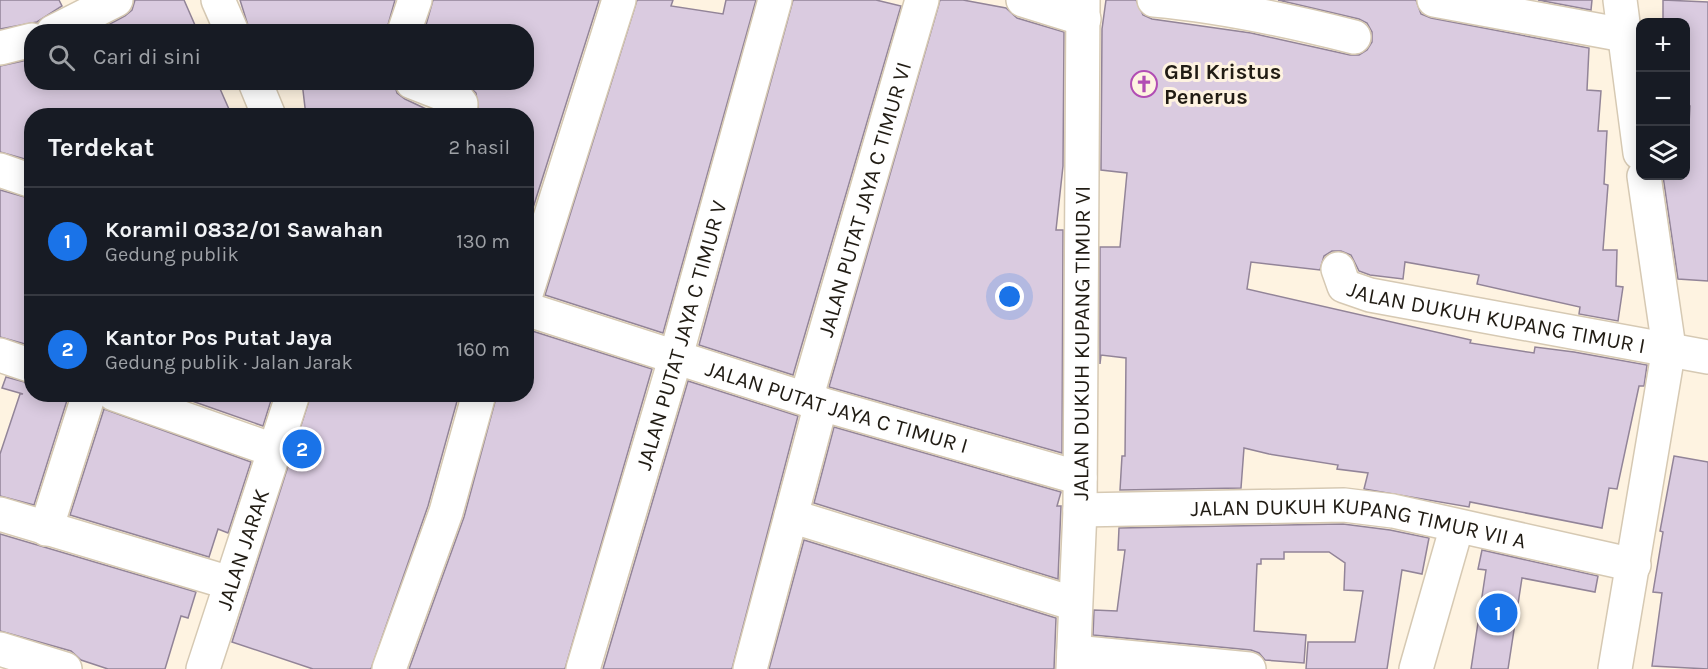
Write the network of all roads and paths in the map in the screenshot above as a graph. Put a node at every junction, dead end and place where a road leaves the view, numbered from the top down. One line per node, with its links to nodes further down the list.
1 (116, 0): 13 (street)
2 (218, 0): 14 (street)
3 (415, 0): 15 (street)
4 (620, 0): 28 (street)
5 (776, 0): 33 (street, JALAN PUTAT JAYA C TIMUR V)
6 (922, 0): 36 (street, JALAN PUTAT JAYA C TIMUR VI)
7 (1023, 0): 12 (street)
8 (1154, 0): 11 (street)
9 (1434, 0): 16 (street)
10 (1620, 0): 16 (street)
11 (1275, 8): 17 (street)
12 (1083, 9): 42 (street, JALAN DUKUH KUPANG TIMUR VI)
13 (69, 24)
14 (228, 24)
15 (407, 24)
16 (1623, 35): 24 (street)
17 (1354, 37)
18 (24, 42): 19 (street)
19 (0, 48)
20 (258, 90): 22 (street)
21 (432, 90): 23 (street)
22 (266, 108)
23 (461, 108)
24 (1637, 126)
25 (0, 170): 26 (street)
26 (24, 178)
27 (1645, 180): 31 (street)
28 (534, 269)
29 (1338, 269): 31 (street, JALAN DUKUH KUPANG TIMUR I)
30 (534, 312): 33 (street, JALAN PUTAT JAYA C TIMUR I)
31 (1669, 348): 34 (street); 48 (street)
32 (0, 355): 35 (street)
33 (676, 356): 36 (street, JALAN PUTAT JAYA C TIMUR I); 56 (street, JALAN PUTAT JAYA C TIMUR V)
34 (1708, 357)
35 (24, 363)
36 (814, 401): 42 (street, JALAN PUTAT JAYA C TIMUR I); 45 (street, JALAN PUTAT JAYA C TIMUR VI)
37 (86, 402): 47 (street)
38 (137, 402): 41 (street)
39 (290, 402): 41 (street, JALAN JARAK)
40 (477, 402): 55 (street)
41 (273, 450): 49 (street, JALAN JARAK)
42 (1080, 478): 43 (street, JALAN DUKUH KUPANG TIMUR VI)
43 (1080, 510): 46 (street, JALAN DUKUH KUPANG TIMUR VII A); 50 (street, JALAN DUKUH KUPANG TIMUR VI)
44 (0, 514): 47 (street)
45 (791, 516): 50 (street); 57 (street, JALAN PUTAT JAYA C TIMUR VI)
46 (1457, 526): 48 (street, JALAN DUKUH KUPANG TIMUR VII A); 59 (street)
47 (46, 528): 49 (street)
48 (1634, 565): 60 (street)
49 (230, 583): 54 (street, JALAN JARAK)
50 (1075, 604): 52 (street, JALAN DUKUH KUPANG TIMUR VI)
51 (0, 649): 53 (street)
52 (1074, 661): 58 (street)
53 (65, 669)
54 (203, 669)
55 (389, 669)
56 (583, 669)
57 (750, 669)
58 (1249, 669)
59 (1416, 669)
60 (1615, 669)

